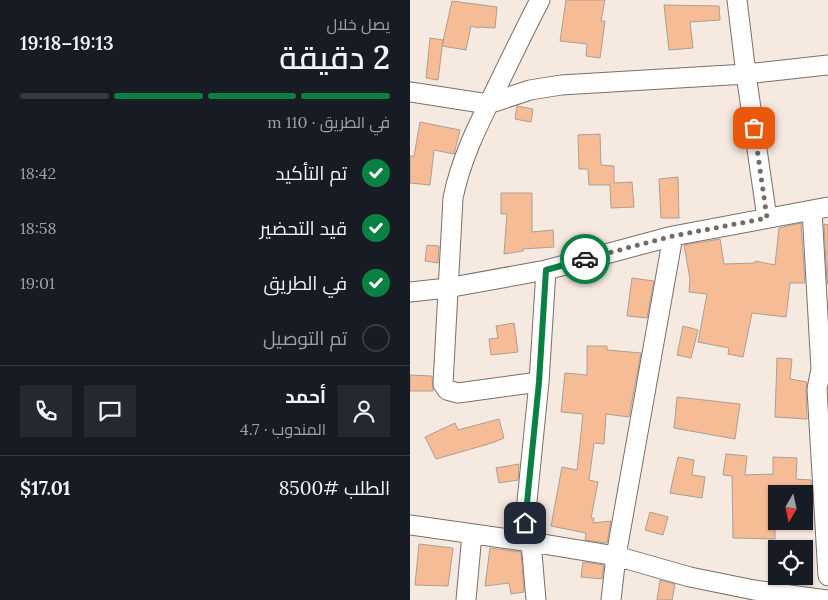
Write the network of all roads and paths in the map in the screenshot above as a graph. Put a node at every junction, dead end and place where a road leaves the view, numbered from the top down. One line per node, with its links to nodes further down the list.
1 (540, 0): 6 (street)
2 (737, 0): 4 (street)
3 (828, 65): 4 (street)
4 (746, 74): 6 (street); 8 (street)
5 (410, 92): 6 (street)
6 (488, 104): 11 (street)
7 (820, 209): 8 (street); 13 (street)
8 (767, 218): 9 (street)
9 (673, 236): 10 (street); 19 (street)
10 (546, 270): 11 (street); 14 (street)
11 (447, 288): 12 (street); 14 (street)
12 (410, 292)
13 (824, 369): 15 (street)
14 (539, 382): 18 (street)
15 (825, 492): 20 (street)
16 (410, 525): 17 (street)
17 (472, 534): 18 (street); 21 (street)
18 (527, 541): 19 (street); 22 (street)
19 (616, 556): 23 (street); 24 (street)
20 (828, 576)
21 (466, 600)
22 (536, 600)
23 (611, 600)
24 (828, 600)

